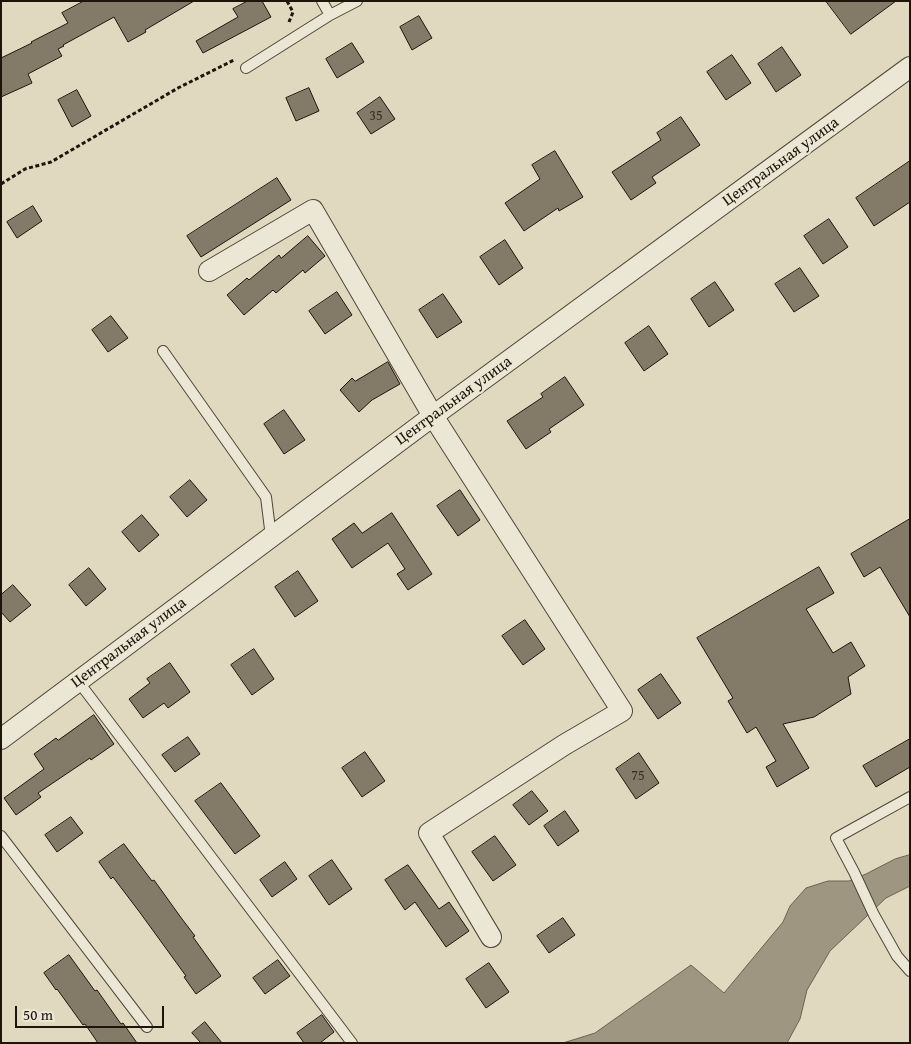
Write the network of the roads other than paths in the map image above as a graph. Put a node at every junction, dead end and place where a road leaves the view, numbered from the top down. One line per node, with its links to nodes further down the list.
1 (322, 1): 3 (lane)
2 (357, 1): 3 (lane)
3 (330, 15): 4 (lane)
4 (246, 68)
5 (907, 73): 8 (street, Центральная улица)
6 (209, 271): 8 (street)
7 (163, 351): 9 (lane)
8 (433, 416): 9 (street, Центральная улица); 14 (street)
9 (271, 537): 10 (street, Центральная улица)
10 (78, 681): 11 (street, Центральная улица); 17 (lane)
11 (1, 739)
12 (910, 797): 15 (lane)
13 (1, 836): 16 (lane)
14 (491, 937)
15 (910, 971)
16 (147, 1026)
17 (352, 1043)

